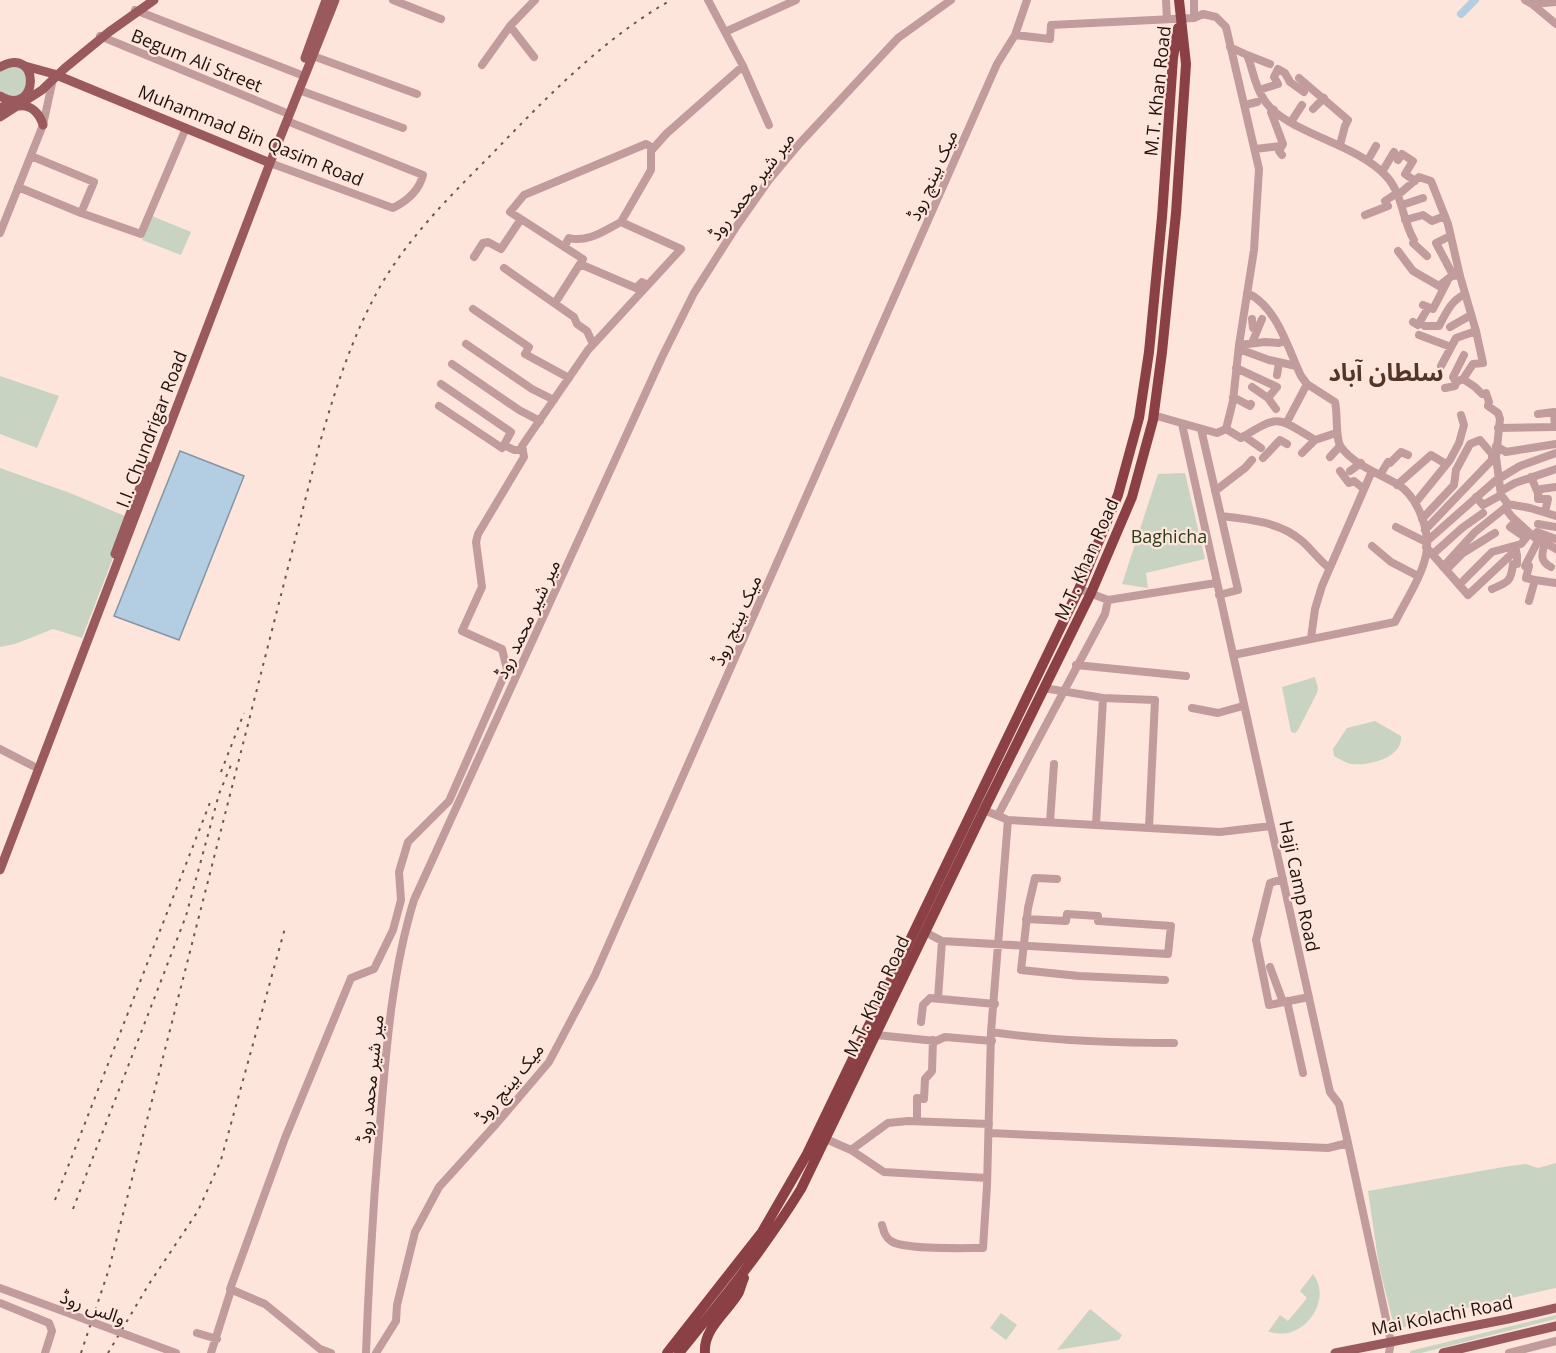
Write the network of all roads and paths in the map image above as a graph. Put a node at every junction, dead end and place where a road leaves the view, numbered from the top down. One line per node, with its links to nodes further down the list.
1 (148, 0): 17 (main road)
2 (154, 0): 17 (main road)
3 (326, 0): 37 (main road, I.I. Chundrigar Road)
4 (334, 0): 30 (main road, I.I. Chundrigar Road)
5 (393, 0): 20 (street)
6 (535, 0): 16 (street)
7 (708, 0): 24 (street)
8 (796, 0): 24 (street)
9 (951, 0): 273 (street, میر شیر محمد روڈ)
10 (1027, 0): 25 (street)
11 (1166, 0): 21 (street)
12 (1179, 0): 18 (highway)
13 (1194, 0): 19 (street)
14 (1529, 2): 15 (street); 22 (street)
15 (1556, 2)
16 (524, 4): 23 (street)
17 (137, 11): 26 (main road); 37 (street)
18 (1180, 18): 19 (street); 21 (street); 133 (highway, M.T. Khan Road); 204 (highway, M.T. Khan Road)
19 (1194, 18): 27 (street)
20 (441, 19)
21 (1167, 19): 25 (street)
22 (1556, 24)
23 (510, 26): 31 (street); 34 (street)
24 (724, 32): 36 (street)
25 (1015, 34): 274 (street, میک ہینچ روڈ)
26 (101, 37): 38 (main road); 54 (street, Begum Ali Street)
27 (1230, 47): 28 (street); 48 (street)
28 (1247, 55): 32 (street); 41 (street)
29 (0, 56): 33 (main road)
30 (313, 56): 40 (main road, I.I. Chundrigar Road); 43 (street)
31 (534, 57)
32 (1270, 64)
33 (4, 65): 35 (main road, Muhammad Bin Qasim Road)
34 (482, 65)
35 (25, 66): 38 (main road, Muhammad Bin Qasim Road); 46 (main road)
36 (743, 66): 57 (street); 64 (street)
37 (299, 74): 54 (main road, I.I. Chundrigar Road)
38 (55, 76): 46 (main road); 56 (street); 58 (main road, Muhammad Bin Qasim Road)
39 (1299, 78): 45 (street)
40 (299, 90): 54 (main road, I.I. Chundrigar Road); 59 (street)
41 (1259, 90): 42 (street); 52 (street)
42 (1304, 92)
43 (417, 94)
44 (0, 96): 46 (main road)
45 (1324, 98): 51 (street); 61 (street)
46 (19, 101): 50 (main road); 53 (main road); 56 (main road)
47 (1257, 102): 48 (street)
48 (1245, 105): 66 (street)
49 (1302, 105): 55 (street)
50 (0, 108)
51 (1313, 109)
52 (1274, 110): 55 (street); 62 (street)
53 (0, 117)
54 (285, 117): 70 (main road, I.I. Chundrigar Road); 72 (street, Begum Ali Street)
55 (1291, 122): 61 (street)
56 (43, 125): 68 (street)
57 (769, 125)
58 (186, 128): 70 (main road, Muhammad Bin Qasim Road); 78 (street)
59 (403, 128)
60 (1266, 138): 65 (street)
61 (1340, 145): 69 (street)
62 (1281, 146): 65 (street); 67 (street)
63 (1376, 146): 69 (street)
64 (653, 148): 81 (street); 83 (street)
65 (1268, 148): 66 (street)
66 (1255, 149): 94 (street)
67 (1282, 155)
68 (31, 156): 74 (street); 78 (street)
69 (1368, 160): 71 (street)
70 (267, 162): 72 (street, Muhammad Bin Qasim Road); 221 (main road, I.I. Chundrigar Road); 230 (main road, I.I. Chundrigar Road)
71 (1382, 172): 73 (street); 75 (street)
72 (423, 175)
73 (1415, 181): 75 (street); 80 (street)
74 (18, 187): 78 (street); 84 (street)
75 (1397, 194): 77 (street); 79 (street)
76 (1423, 198): 77 (street)
77 (1402, 205): 82 (street)
78 (81, 213)
79 (1365, 215)
80 (1445, 216): 82 (street); 85 (street)
81 (521, 219): 86 (street); 89 (street)
82 (1405, 220): 88 (street)
83 (621, 222): 86 (street); 93 (street)
84 (0, 233)
85 (1450, 236): 92 (street); 92 (street)
86 (564, 247): 90 (street)
87 (1398, 251): 92 (street)
88 (1427, 256)
89 (474, 257)
90 (580, 264): 93 (street); 96 (street)
91 (504, 268): 96 (street)
92 (1454, 276): 95 (street); 101 (street)
93 (648, 285): 109 (street)
94 (1247, 293): 107 (street); 111 (street)
95 (1465, 294): 98 (street); 102 (street)
96 (555, 303): 109 (street)
97 (473, 309): 120 (street)
98 (1472, 315): 103 (street); 105 (street)
99 (1252, 319): 104 (street)
100 (1262, 319): 104 (street)
101 (1413, 322)
102 (1425, 326)
103 (1450, 327)
104 (1257, 331): 110 (street)
105 (1476, 331): 112 (street); 121 (street)
106 (1419, 335): 112 (street)
107 (1285, 341): 110 (street); 116 (street)
108 (466, 344): 128 (street)
109 (593, 344): 120 (street)
110 (1252, 344): 111 (street)
111 (1239, 347): 114 (street); 118 (street)
112 (1451, 347): 117 (street)
113 (1464, 355): 121 (street)
114 (1279, 363): 116 (street); 119 (street)
115 (452, 364): 135 (street)
116 (1296, 366): 123 (street)
117 (1441, 366)
118 (1236, 368): 126 (street); 127 (street)
119 (1277, 375)
120 (569, 378): 128 (street)
121 (1459, 381): 125 (street); 139 (street)
122 (441, 384): 147 (street)
123 (1307, 384): 136 (street); 142 (street)
124 (1252, 387): 127 (street)
125 (1446, 388)
126 (1233, 397): 129 (street); 141 (street)
127 (1268, 398): 131 (street)
128 (554, 400): 135 (street)
129 (1251, 404)
130 (439, 406): 147 (street)
131 (1276, 409)
132 (1538, 414): 138 (street)
133 (1153, 415): 137 (street); 206 (highway, M.T. Khan Road)
134 (1461, 415): 159 (street)
135 (540, 421): 151 (street)
136 (1287, 422): 143 (street); 144 (street)
137 (1182, 424): 140 (street); 201 (street, Haji Camp Road)
138 (1556, 427): 139 (street)
139 (1498, 428): 149 (street)
140 (1201, 429): 141 (street); 171 (street)
141 (1226, 429): 143 (street)
142 (1336, 433): 144 (street); 148 (street)
143 (1244, 436): 150 (street)
144 (1315, 440): 152 (street)
145 (1287, 444): 155 (street)
146 (1556, 444): 149 (street)
147 (504, 445): 151 (street)
148 (1340, 446): 154 (street); 158 (street)
149 (1497, 446): 157 (street)
150 (1261, 448)
151 (523, 450): 260 (street)
152 (1302, 453)
153 (1556, 453): 167 (street)
154 (1330, 457)
155 (1263, 458)
156 (1252, 460): 171 (street)
157 (1494, 460): 167 (street); 181 (street); 186 (street)
158 (1361, 463): 163 (street); 164 (street)
159 (1446, 464): 160 (street); 175 (street)
160 (1420, 465): 165 (street); 168 (street)
161 (1556, 469): 166 (street)
162 (1340, 471): 170 (street)
163 (1350, 471)
164 (1372, 471): 165 (street); 170 (street)
165 (1380, 475): 168 (street)
166 (1531, 477): 172 (street); 173 (street)
167 (1499, 479): 172 (street); 174 (street)
168 (1397, 485): 175 (street)
169 (1556, 487): 173 (street)
170 (1364, 489): 197 (street)
171 (1215, 491): 179 (street)
172 (1501, 493): 174 (street); 176 (street)
173 (1538, 493): 177 (street)
174 (1476, 497): 190 (street)
175 (1416, 502): 181 (street)
176 (1507, 506): 177 (street); 182 (street); 198 (street)
177 (1545, 512): 180 (street)
178 (1483, 513): 195 (street)
179 (1221, 516): 197 (street); 207 (street)
180 (1556, 516)
181 (1422, 519): 186 (street)
182 (1515, 521): 188 (street); 192 (street)
183 (1538, 524): 185 (street)
184 (1396, 526): 190 (street)
185 (1556, 527)
186 (1425, 530): 190 (street)
187 (1495, 533): 198 (street)
188 (1539, 539): 189 (street); 193 (street); 194 (street); 196 (street)
189 (1556, 539)
190 (1426, 545): 195 (street); 199 (street)
191 (1372, 546): 199 (street)
192 (1517, 546): 194 (street); 203 (street); 203 (street); 205 (street)
193 (1556, 549)
194 (1532, 550): 200 (street)
195 (1433, 554): 198 (street)
196 (1551, 567)
197 (1329, 568): 210 (street)
198 (1444, 568): 203 (street)
199 (1418, 576): 210 (street)
200 (1534, 580): 202 (street); 209 (street)
201 (1216, 583): 207 (street, Haji Camp Road); 208 (street)
202 (1556, 583)
203 (1459, 585)
204 (1079, 588): 206 (street); 268 (highway, M.T. Khan Road)
205 (1492, 589)
206 (1091, 593): 208 (street); 214 (highway, M.T. Khan Road)
207 (1219, 595): 211 (street, Haji Camp Road)
208 (1108, 600): 212 (street)
209 (1529, 601)
210 (1311, 638): 211 (street)
211 (1233, 655): 217 (street, Haji Camp Road)
212 (1077, 665): 213 (street); 215 (street)
213 (1186, 676)
214 (1044, 688): 215 (street); 222 (highway, M.T. Khan Road)
215 (1062, 691): 216 (street); 223 (street)
216 (1103, 698): 226 (street); 228 (street)
217 (1243, 706): 218 (street); 227 (street, Haji Camp Road)
218 (1192, 708)
219 (0, 748): 221 (street)
220 (1054, 764): 225 (street)
221 (33, 766): 229 (main road, I.I. Chundrigar Road)
222 (984, 810): 223 (street); 234 (highway, M.T. Khan Road)
223 (998, 816): 224 (street)
224 (1008, 820): 225 (street); 236 (street)
225 (1050, 822): 226 (street)
226 (1096, 825): 228 (street)
227 (1271, 826): 228 (street); 232 (street, Haji Camp Road)
228 (1149, 828)
229 (0, 853)
230 (0, 870)
231 (1057, 879): 233 (street)
232 (1283, 879): 240 (street, Haji Camp Road); 242 (street)
233 (1026, 920): 237 (street); 237 (street)
234 (925, 932): 235 (street); 246 (highway, M.T. Khan Road)
235 (942, 941): 236 (street); 241 (street)
236 (999, 943): 237 (street); 243 (street)
237 (1022, 944): 239 (street)
238 (1270, 967): 242 (street)
239 (1165, 980)
240 (1309, 997): 242 (street); 254 (street, Haji Camp Road)
241 (938, 998): 243 (street); 244 (street)
242 (1285, 1001): 250 (street)
243 (995, 1004): 245 (street)
244 (921, 1022)
245 (991, 1032): 248 (street); 249 (street)
246 (876, 1035): 247 (street); 253 (highway, M.T. Khan Road)
247 (933, 1040): 248 (street); 251 (street)
248 (992, 1041): 252 (street)
249 (1174, 1043)
250 (1303, 1073)
251 (917, 1121): 252 (street); 255 (street)
252 (989, 1129): 254 (street); 256 (street)
253 (826, 1139): 255 (street); 258 (highway, M.T. Khan Road)
254 (1348, 1143): 267 (street, Haji Camp Road)
255 (851, 1150): 256 (street)
256 (987, 1178): 257 (street)
257 (882, 1225)
258 (747, 1269): 268 (highway, M.T. Khan Road); 275 (highway)
259 (0, 1288): 270 (street, والس روڈ, bridge)
260 (231, 1290): 265 (street); 272 (street)
261 (0, 1303): 269 (street)
262 (1556, 1308): 267 (main road, Mai Kolachi Road)
263 (1556, 1326): 278 (main road, Mai Kolachi Road)
264 (197, 1333): 265 (street)
265 (217, 1339): 271 (street)
266 (1556, 1341): 279 (street)
267 (1391, 1342): 276 (main road, Mai Kolachi Road); 277 (street, Haji Camp Road)
268 (675, 1350)
269 (45, 1353)
270 (176, 1353)
271 (211, 1353)
272 (331, 1353)
273 (366, 1353)
274 (376, 1353)
275 (705, 1353)
276 (1335, 1353)
277 (1389, 1353)
278 (1443, 1353)
279 (1509, 1353)

